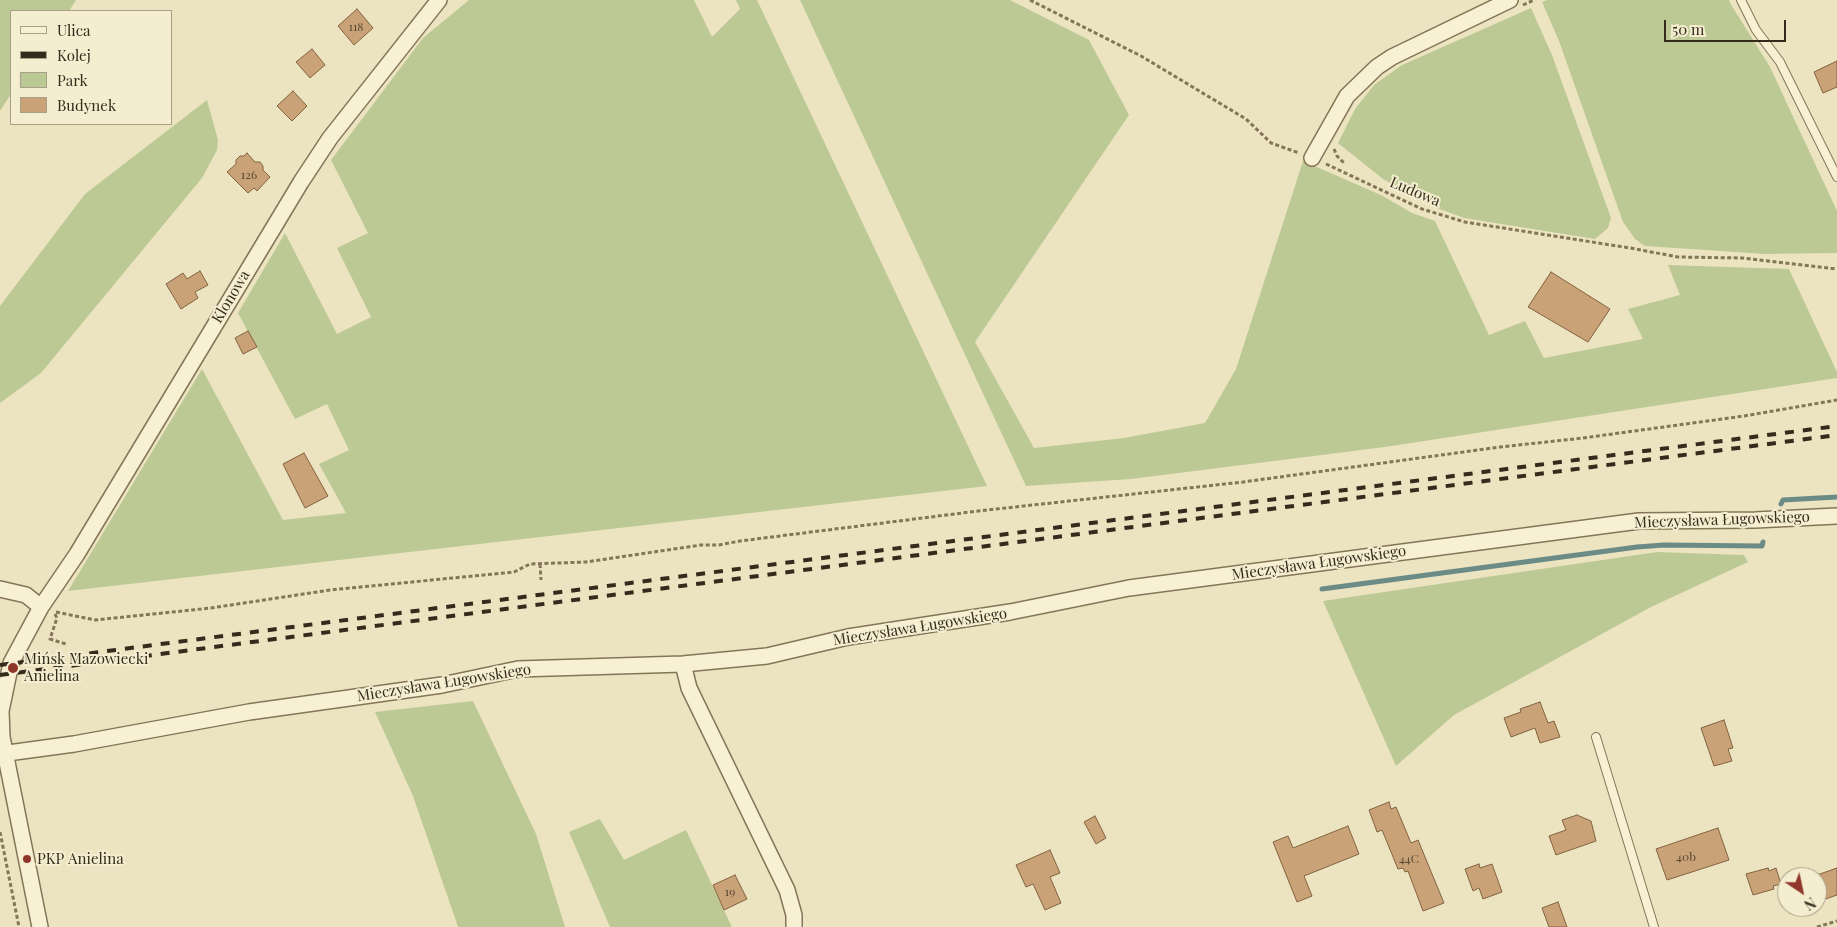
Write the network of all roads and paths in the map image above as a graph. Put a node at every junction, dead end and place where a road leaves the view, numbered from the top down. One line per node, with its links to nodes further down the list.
1 (439, 0): 16 (street, Klonowa)
2 (1030, 0): 7 (path, Ludowa)
3 (1534, 0): 5 (path)
4 (1741, 0): 9 (lane)
5 (1513, 4): 7 (street)
6 (1333, 145): 8 (path)
7 (1312, 158): 10 (path, Ludowa)
8 (1345, 164)
9 (1837, 177)
10 (1837, 270)
11 (1837, 400): 13 (path)
12 (1837, 516): 18 (street, Mieczysława Ługowskiego)
13 (540, 564): 14 (path); 17 (path)
14 (542, 580)
15 (0, 589): 16 (street)
16 (41, 607): 20 (street, Klonowa)
17 (66, 644)
18 (683, 664): 20 (street, Mieczysława Ługowskiego); 25 (street)
19 (1596, 737): 26 (lane)
20 (2, 753): 24 (street, Klonowa)
21 (0, 832): 23 (path)
22 (1837, 921): 27 (path)
23 (19, 927)
24 (40, 927)
25 (794, 927)
26 (1654, 927)
27 (1817, 927)

